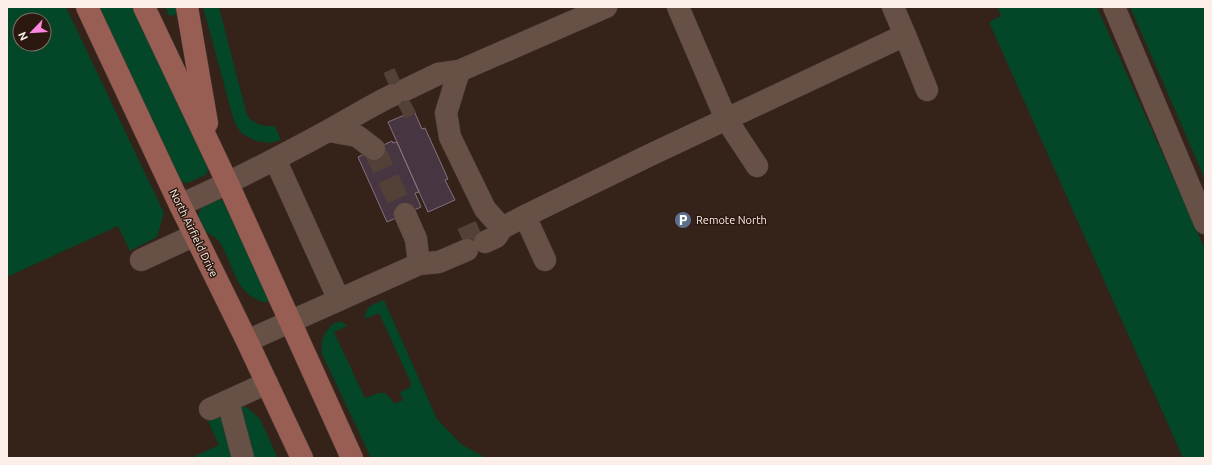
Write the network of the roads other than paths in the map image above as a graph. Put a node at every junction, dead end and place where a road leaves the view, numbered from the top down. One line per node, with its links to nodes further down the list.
1 (87, 7): 19 (main road, North Airfield Drive)
2 (144, 7): 14 (main road)
3 (188, 7): 14 (main road)
4 (606, 7): 8 (lane)
5 (678, 7): 12 (lane)
6 (893, 7): 9 (lane)
7 (1114, 7): 22 (lane)
8 (567, 15): 10 (lane)
9 (905, 35): 11 (lane); 12 (lane)
10 (460, 71): 13 (lane); 23 (lane)
11 (927, 90)
12 (726, 119): 17 (lane); 21 (lane)
13 (329, 130): 15 (lane); 16 (lane)
14 (211, 148): 18 (main road)
15 (374, 149)
16 (275, 159): 18 (lane); 28 (lane)
17 (757, 166)
18 (228, 184): 19 (lane); 29 (main road)
19 (180, 205): 24 (main road, North Airfield Drive)
20 (405, 214): 27 (lane)
21 (525, 216): 23 (lane); 26 (lane)
22 (1205, 223)
23 (502, 228): 27 (lane)
24 (195, 235): 25 (lane); 30 (main road, North Airfield Drive)
25 (141, 260)
26 (545, 260)
27 (419, 264): 28 (lane)
28 (339, 300): 29 (lane)
29 (290, 321): 30 (lane); 34 (main road)
30 (247, 341): 31 (main road, North Airfield Drive)
31 (267, 383): 32 (lane); 33 (main road, North Airfield Drive)
32 (243, 458)
33 (302, 458)
34 (352, 458)

